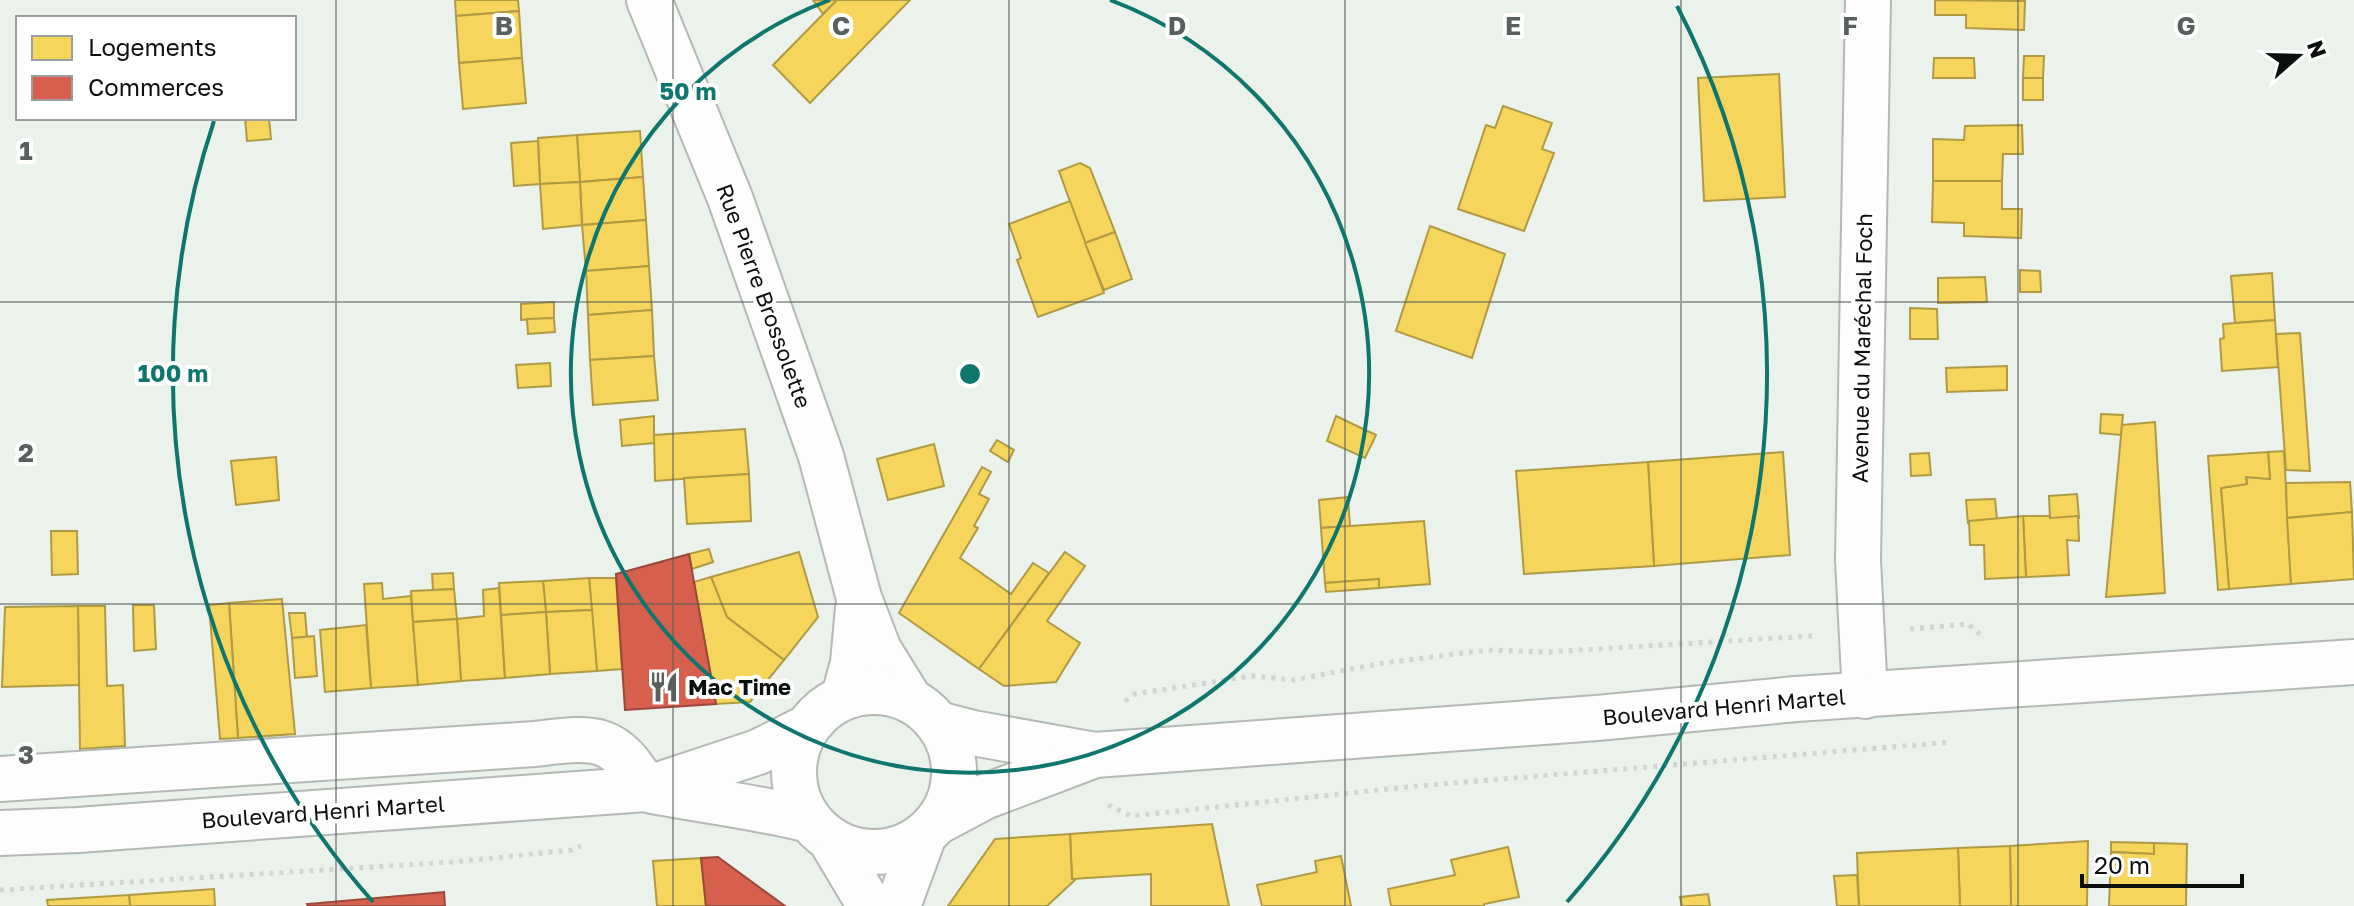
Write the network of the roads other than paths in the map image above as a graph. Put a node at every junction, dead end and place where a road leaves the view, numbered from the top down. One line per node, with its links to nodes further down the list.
1 (649, 0): 3 (main road, Rue Pierre Brossolette)
2 (1868, 0): 6 (main road, Avenue du Maréchal Foch)
3 (859, 598): 5 (main road, Rue Pierre Brossolette); 7 (main road, Rue Pierre Brossolette)
4 (2354, 662): 6 (main road, Boulevard Henri Martel)
5 (844, 696): 7 (main road); 8 (main road)
6 (1865, 696): 9 (main road, Boulevard Henri Martel)
7 (924, 712): 9 (main road, Boulevard Henri Martel); 12 (main road)
8 (806, 728): 11 (main road, Boulevard Henri Martel); 13 (main road)
9 (1095, 755): 12 (main road, Boulevard Henri Martel)
10 (0, 779): 11 (main road)
11 (646, 789): 13 (main road, Boulevard Henri Martel); 14 (main road, Boulevard Henri Martel)
12 (932, 828): 13 (main road); 16 (main road)
13 (820, 830): 15 (main road)
14 (0, 833)
15 (870, 906)
16 (898, 906)

